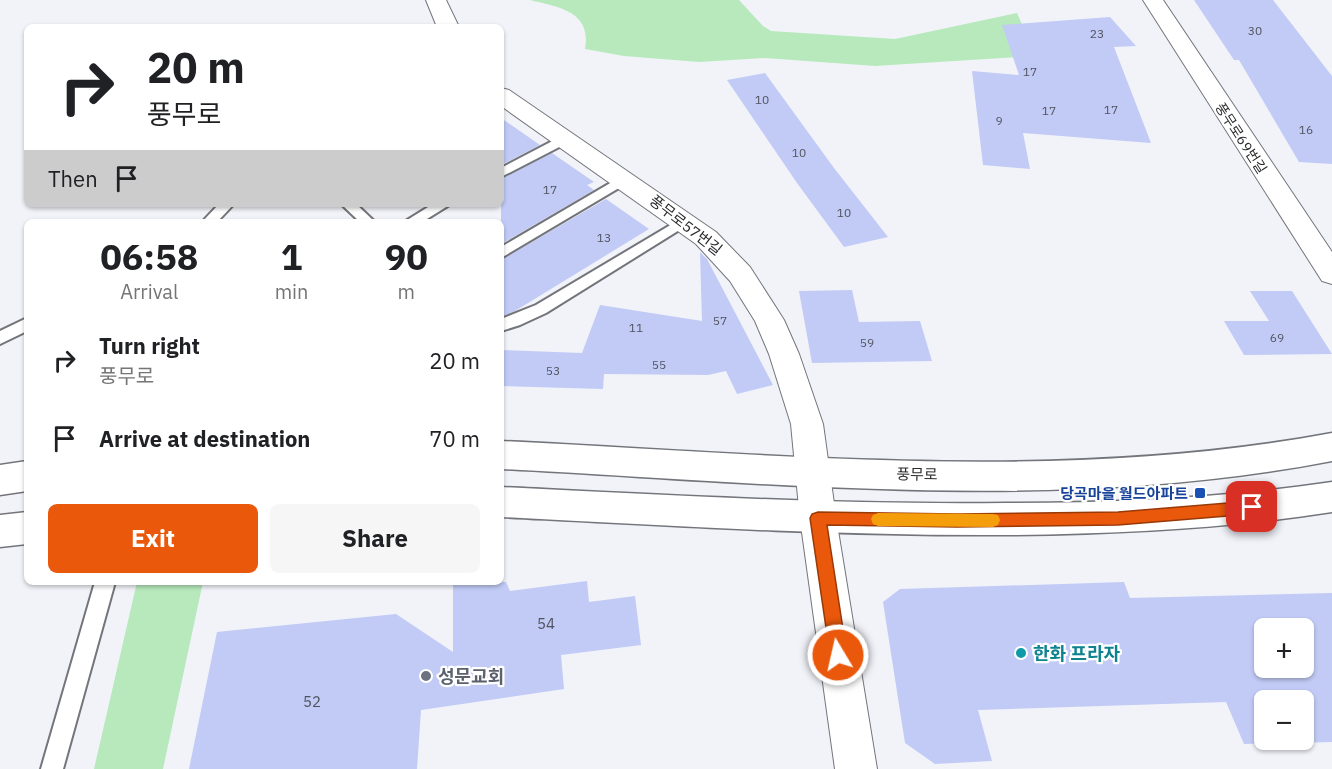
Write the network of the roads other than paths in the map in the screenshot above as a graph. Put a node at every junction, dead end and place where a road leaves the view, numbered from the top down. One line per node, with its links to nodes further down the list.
1 (436, 0): 3 (street)
2 (1153, 0): 16 (street, 풍무로69번길)
3 (447, 24)
4 (505, 103): 5 (street, 풍무로57번길)
5 (564, 139): 6 (lane); 7 (street, 풍무로57번길)
6 (504, 171)
7 (624, 179): 14 (street, 풍무로57번길); 15 (lane)
8 (224, 207): 11 (lane)
9 (351, 207): 12 (lane)
10 (438, 207): 13 (lane)
11 (212, 219)
12 (365, 219)
13 (416, 219)
14 (684, 221): 17 (lane); 22 (street, 풍무로57번길)
15 (504, 251)
16 (1332, 274)
17 (504, 324)
18 (24, 326): 19 (lane)
19 (0, 338)
20 (1332, 447): 22 (street, 풍무로)
21 (504, 455): 22 (street, 풍무로)
22 (813, 472): 27 (street, 풍무로57번길)
23 (24, 476): 24 (street)
24 (0, 480)
25 (1332, 497): 27 (street)
26 (504, 502): 27 (street)
27 (818, 518): 32 (street, 풍무로57번길)
28 (24, 528): 29 (street)
29 (0, 531)
30 (104, 585): 31 (lane)
31 (52, 769)
32 (856, 769)

